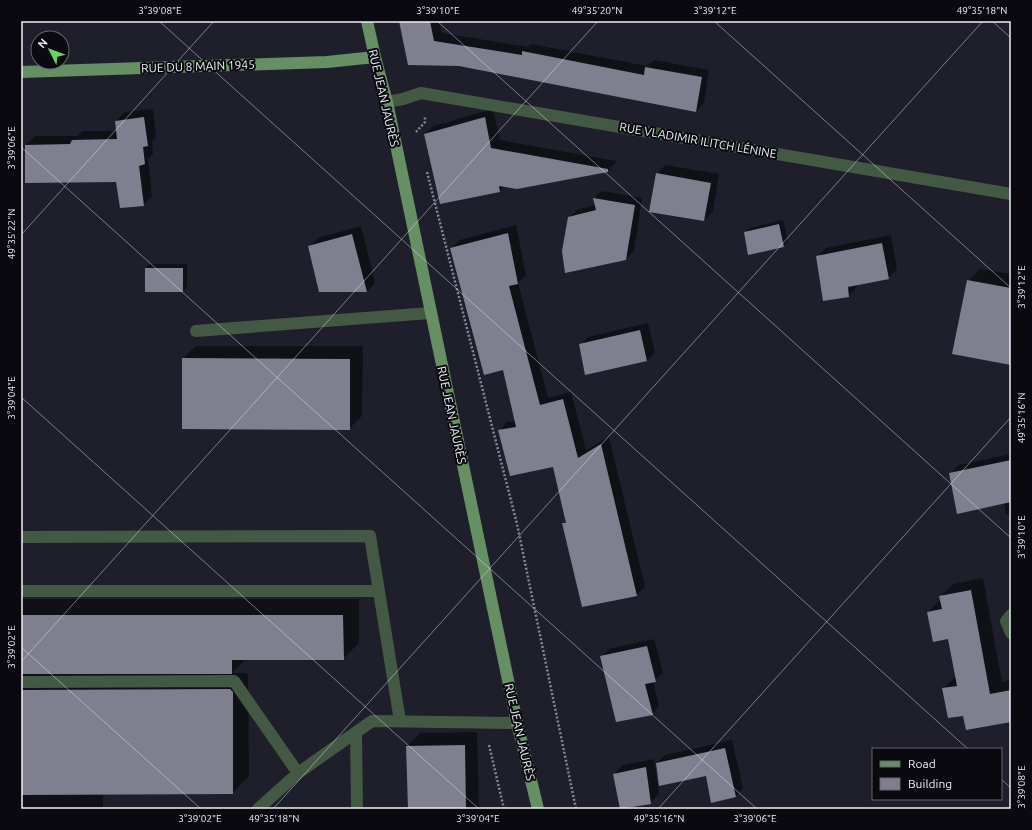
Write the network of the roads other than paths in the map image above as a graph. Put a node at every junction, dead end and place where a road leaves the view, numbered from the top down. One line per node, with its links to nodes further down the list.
1 (367, 21): 2 (main road, RUE JEAN JAURÈS)
2 (375, 57): 3 (main road, RUE DU 8 MAIN 1945); 4 (main road, RUE JEAN JAURÈS)
3 (21, 72)
4 (387, 102): 5 (street, RUE VLADIMIR ILITCH LÉNINE); 6 (main road, RUE JEAN JAURÈS)
5 (1011, 194)
6 (430, 313): 7 (street); 15 (main road, RUE JEAN JAURÈS)
7 (196, 331)
8 (21, 537): 10 (street)
9 (21, 591): 10 (street)
10 (379, 592): 14 (street)
11 (1011, 615): 12 (street)
12 (1011, 633)
13 (21, 682): 17 (street)
14 (400, 721): 15 (street); 16 (street)
15 (517, 723): 20 (main road, RUE JEAN JAURÈS)
16 (356, 732): 17 (street); 19 (street)
17 (298, 773): 18 (street)
18 (258, 809)
19 (357, 809)
20 (538, 809)

